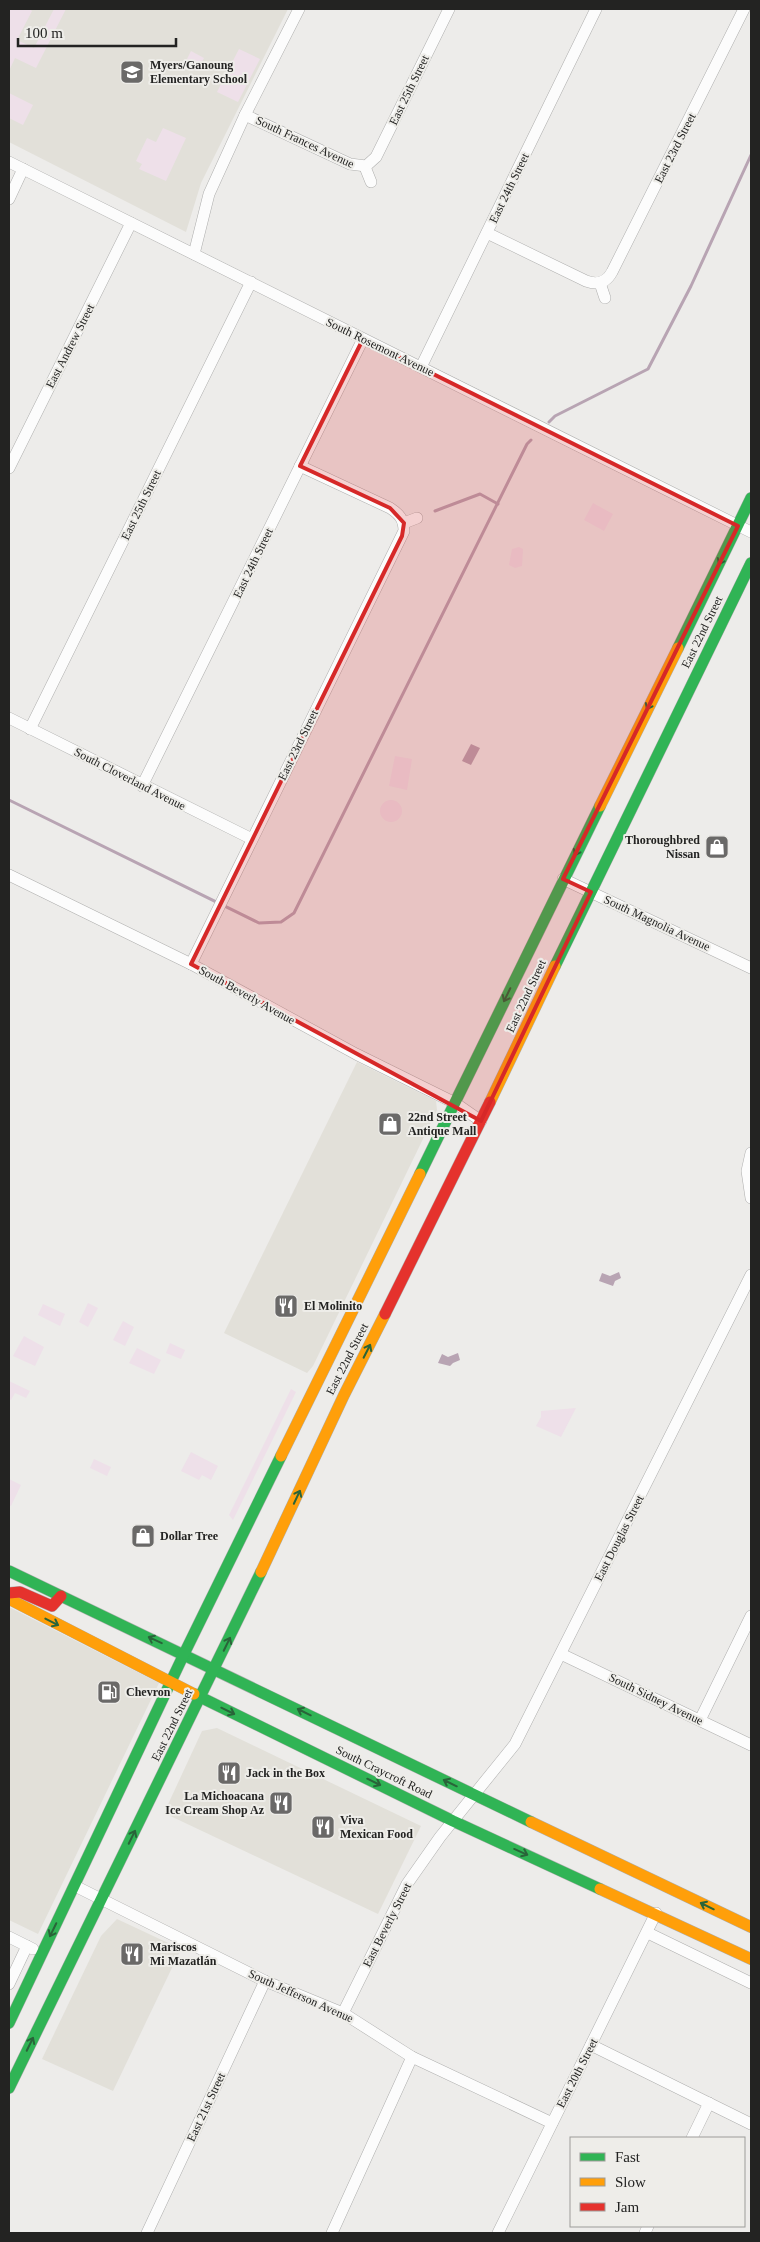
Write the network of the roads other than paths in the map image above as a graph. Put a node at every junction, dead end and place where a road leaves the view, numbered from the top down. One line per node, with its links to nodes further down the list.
1 (299, 9): 5 (street)
2 (449, 9): 7 (street, East 25th Street)
3 (596, 9): 12 (street, East 24th Street)
4 (744, 9): 15 (street, East 23rd Street)
5 (245, 115): 7 (street, South Frances Avenue); 13 (street)
6 (9, 162): 8 (street, South Rosemont Avenue)
7 (365, 167): 9 (street)
8 (23, 169): 10 (street); 11 (street, South Rosemont Avenue)
9 (370, 182)
10 (9, 199)
11 (131, 224): 13 (street, South Rosemont Avenue); 20 (street, East Andrew Street)
12 (487, 233): 15 (street); 18 (street, East 24th Street)
13 (194, 254): 14 (street, South Rosemont Avenue)
14 (251, 282): 17 (street, South Rosemont Avenue); 28 (street, East 25th Street)
15 (600, 283): 16 (street)
16 (605, 298)
17 (363, 339): 18 (street, South Rosemont Avenue); 19 (street, East 24th Street)
18 (421, 367): 24 (street, South Rosemont Avenue)
19 (300, 466): 23 (street); 29 (street, East 24th Street)
20 (9, 468)
21 (751, 498): 24 (main road, East 22nd Street)
22 (417, 518): 23 (street)
23 (404, 524): 30 (street, East 23rd Street)
24 (738, 526): 25 (street, South Rosemont Avenue); 32 (main road, East 22nd Street, one-way to 32)
25 (751, 532)
26 (751, 563): 33 (main road, East 22nd Street)
27 (9, 718): 28 (street, South Cloverland Avenue)
28 (30, 728): 29 (street, South Cloverland Avenue)
29 (142, 786): 30 (street, South Cloverland Avenue)
30 (252, 839): 34 (street, East 23rd Street)
31 (9, 876): 34 (street, South Beverly Avenue)
32 (564, 879): 33 (street, South Magnolia Avenue); 36 (main road, East 22nd Street, one-way to 36)
33 (591, 892): 35 (street, South Magnolia Avenue); 37 (main road, East 22nd Street)
34 (191, 964): 36 (street, South Beverly Avenue)
35 (751, 968)
36 (455, 1103): 37 (street, South Beverly Avenue); 46 (main road, East 22nd Street)
37 (481, 1121): 48 (main road, East 22nd Street, one-way to 37)
38 (751, 1154): 39 (street)
39 (751, 1198)
40 (751, 1275): 47 (street, East Douglas Street)
41 (9, 1571): 43 (main road, South Craycroft Road)
42 (9, 1593): 43 (main road)
43 (61, 1596): 46 (main road, South Craycroft Road, one-way to 43)
44 (9, 1599): 49 (main road, South Craycroft Road, one-way to 49)
45 (751, 1616): 51 (street)
46 (184, 1654): 48 (main road, South Craycroft Road); 49 (main road, East 22nd Street)
47 (561, 1654): 51 (street, South Sidney Avenue); 53 (street, East Douglas Street)
48 (214, 1669): 50 (main road, East 22nd Street); 53 (main road, South Craycroft Road, one-way to 48)
49 (171, 1682): 50 (main road, South Craycroft Road); 55 (main road, East 22nd Street)
50 (201, 1697): 54 (main road, South Craycroft Road, one-way to 54); 56 (main road, East 22nd Street, one-way to 50)
51 (700, 1720): 52 (street, South Sidney Avenue)
52 (751, 1745)
53 (476, 1795): 54 (street, East Beverly Street); 58 (main road, South Craycroft Road, one-way to 53)
54 (453, 1821): 57 (main road, South Craycroft Road, one-way to 57); 67 (street, East Beverly Street)
55 (75, 1886): 56 (street, South Jefferson Avenue); 62 (main road, East 22nd Street, one-way to 62)
56 (101, 1899): 64 (street, South Jefferson Avenue); 71 (main road, East 22nd Street, one-way to 56)
57 (656, 1913): 59 (street, East 20th Street); 63 (main road, South Craycroft Road)
58 (751, 1927)
59 (648, 1932): 65 (street); 69 (street, East 20th Street)
60 (9, 1937): 61 (street)
61 (27, 1946): 62 (street); 66 (street)
62 (42, 1953): 68 (main road, East 22nd Street)
63 (750, 1954)
64 (265, 1981): 67 (street, South Jefferson Avenue); 76 (street, East 21st Street)
65 (751, 1983)
66 (9, 1984)
67 (343, 2013): 70 (street, South Jefferson Avenue)
68 (9, 2023)
69 (591, 2045): 72 (street); 73 (street, East 20th Street)
70 (412, 2057): 73 (street, South Jefferson Avenue); 77 (street)
71 (9, 2088)
72 (709, 2103): 74 (street); 75 (street)
73 (552, 2123): 78 (street, East 20th Street)
74 (751, 2124)
75 (692, 2137)
76 (147, 2233)
77 (332, 2233)
78 (498, 2233)

